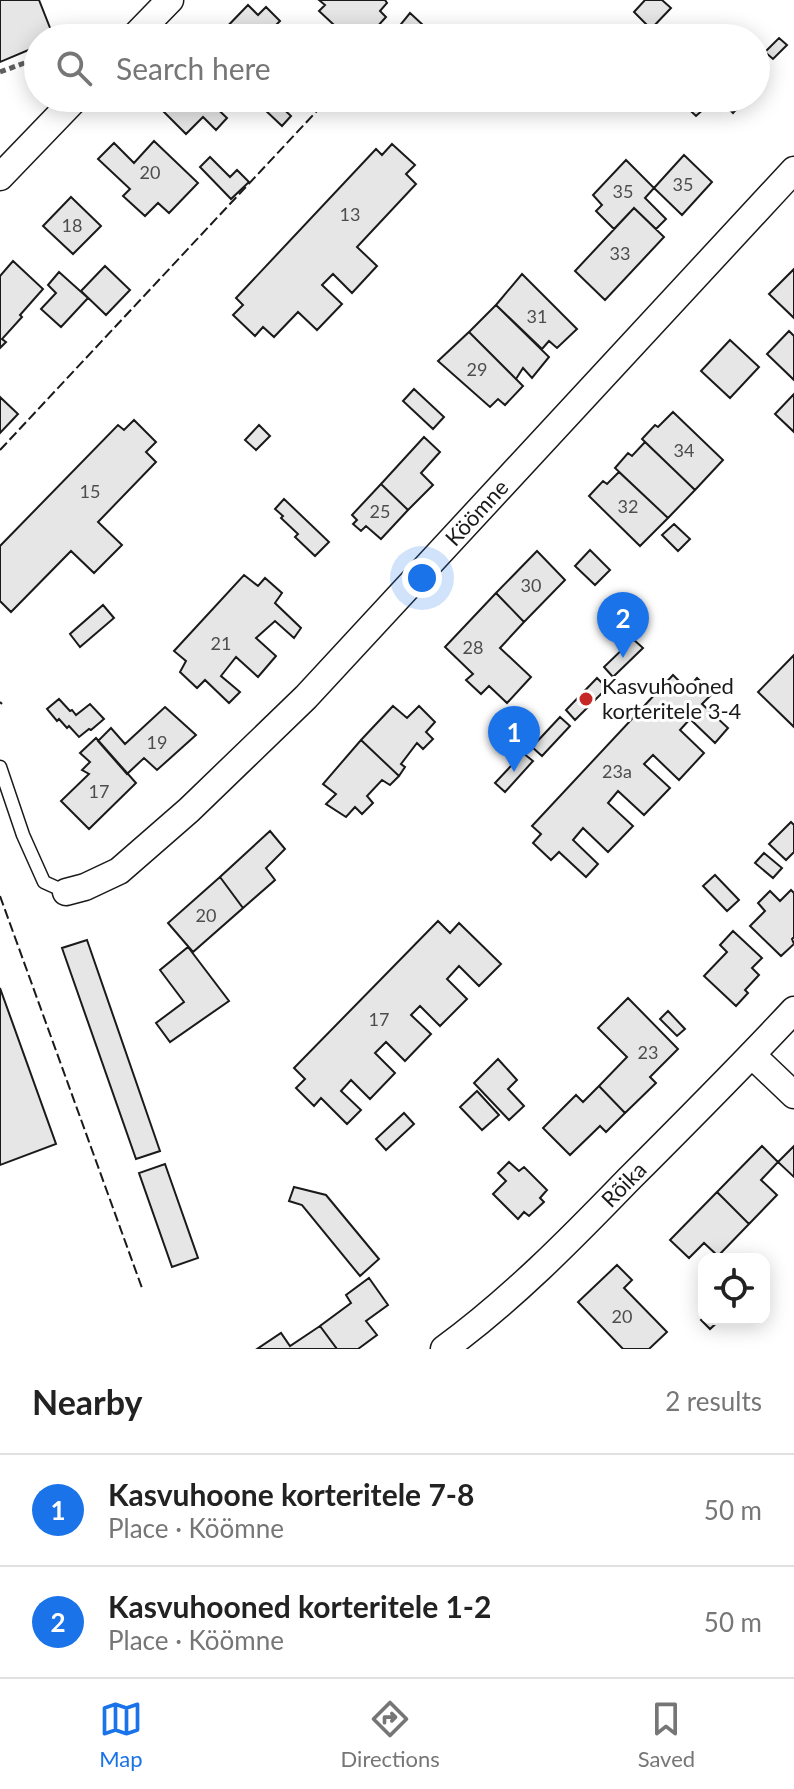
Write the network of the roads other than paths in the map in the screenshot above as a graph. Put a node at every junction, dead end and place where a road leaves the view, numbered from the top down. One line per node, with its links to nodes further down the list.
1 (170, 0): 2 (street)
2 (147, 24)
3 (63, 112): 5 (street)
4 (794, 170): 7 (street, Köömne)
5 (0, 177)
6 (0, 767): 7 (lane)
7 (66, 892)
8 (794, 1010): 9 (street, Rõika)
9 (752, 1055): 10 (street); 11 (street, Rõika)
10 (794, 1095)
11 (444, 1349)

